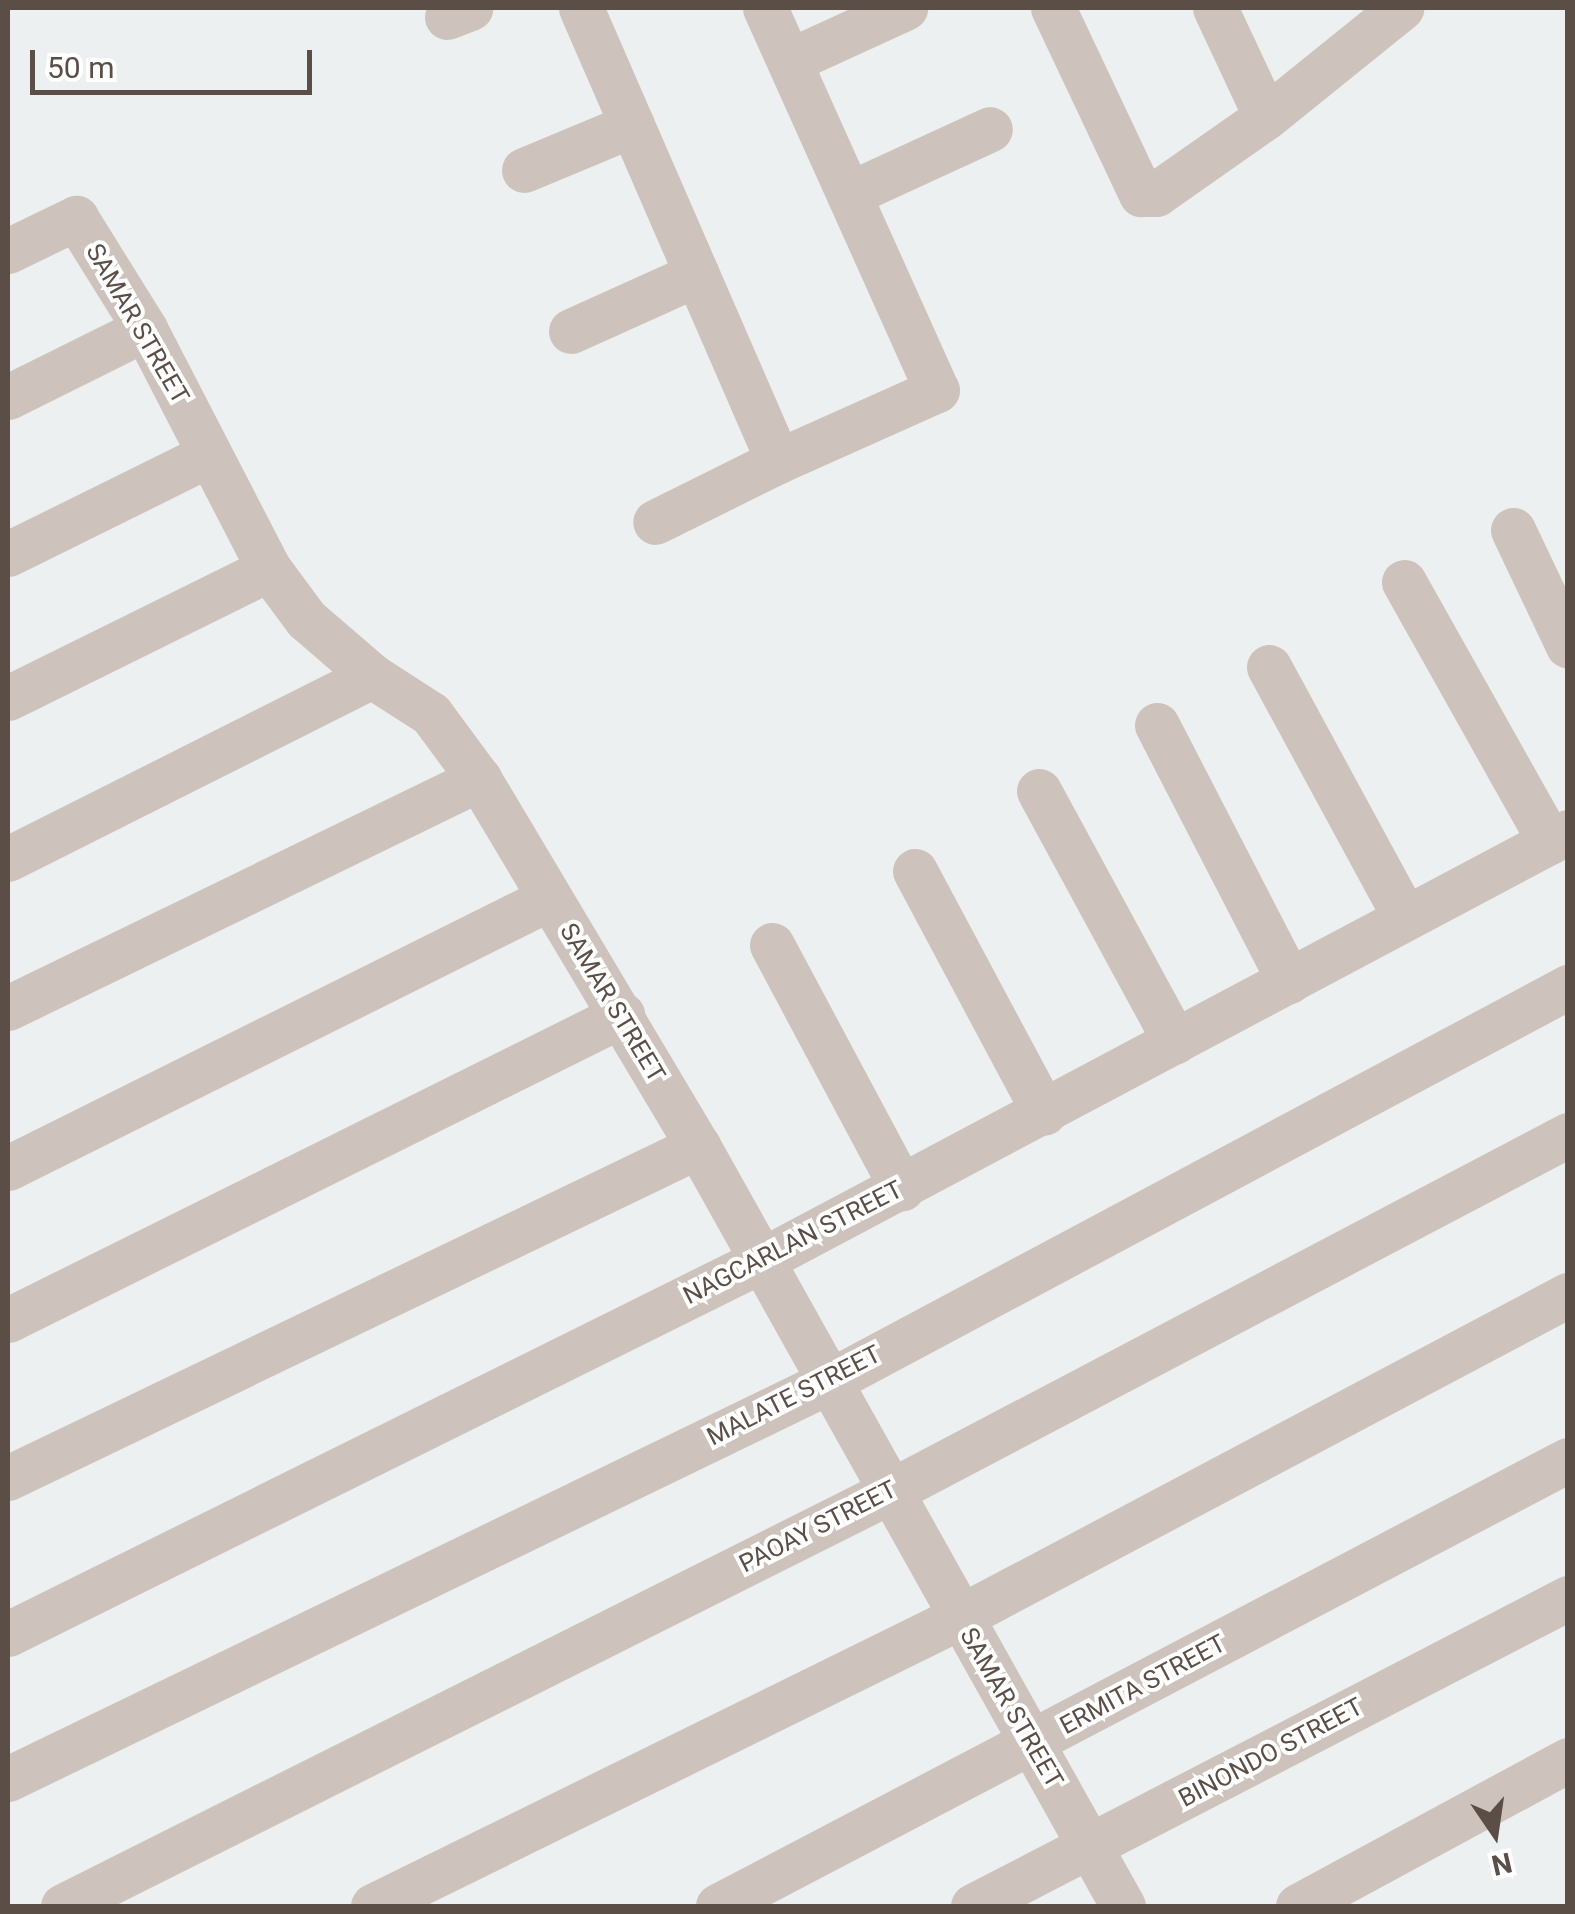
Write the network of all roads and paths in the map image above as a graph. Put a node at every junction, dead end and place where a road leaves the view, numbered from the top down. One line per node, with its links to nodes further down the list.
1 (582, 8): 9 (street)
2 (765, 8): 7 (street)
3 (904, 8): 7 (street)
4 (1053, 8): 8 (street)
5 (1214, 8): 8 (street)
6 (1390, 12): 8 (street)
7 (789, 60): 12 (street)
8 (1266, 117)
9 (632, 126): 11 (street); 14 (street)
10 (990, 129): 12 (street)
11 (524, 170)
12 (849, 194): 19 (street)
13 (8, 251): 15 (street, SAMAR STREET)
14 (697, 274): 16 (street); 19 (street)
15 (145, 329): 17 (street); 18 (street, SAMAR STREET)
16 (570, 331)
17 (8, 396)
18 (208, 455): 22 (street); 23 (street, SAMAR STREET)
19 (778, 462): 20 (street)
20 (655, 522)
21 (1512, 530): 25 (street)
22 (8, 554)
23 (269, 569): 27 (street, SAMAR STREET); 28 (street)
24 (1404, 582): 32 (street)
25 (1568, 646)
26 (1269, 667): 36 (street)
27 (372, 676): 30 (street, SAMAR STREET); 33 (street)
28 (8, 698)
29 (1157, 726): 38 (street)
30 (479, 779): 35 (street, SAMAR STREET); 40 (street)
31 (1038, 791): 42 (street)
32 (1559, 837): 36 (street, NAGCARLAN STREET)
33 (8, 859)
34 (915, 871): 43 (street)
35 (548, 899): 41 (street, SAMAR STREET); 46 (street)
36 (1405, 918): 38 (street, NAGCARLAN STREET)
37 (772, 946): 47 (street)
38 (1289, 981): 42 (street, NAGCARLAN STREET)
39 (1568, 986): 51 (street, MALATE STREET)
40 (8, 1008)
41 (622, 1015): 45 (street, SAMAR STREET); 50 (street)
42 (1176, 1042): 43 (street, NAGCARLAN STREET)
43 (1044, 1114): 47 (street, NAGCARLAN STREET)
44 (1568, 1135): 54 (street, PAOAY STREET)
45 (698, 1146): 48 (street, SAMAR STREET); 53 (street)
46 (8, 1168)
47 (902, 1188): 48 (street, NAGCARLAN STREET)
48 (762, 1260): 51 (street, SAMAR STREET); 57 (street, NAGCARLAN STREET)
49 (1568, 1295): 56 (street)
50 (8, 1320)
51 (828, 1382): 54 (street, SAMAR STREET); 60 (street, MALATE STREET)
52 (1568, 1460): 58 (street, ERMITA STREET)
53 (8, 1478)
54 (893, 1490): 56 (street, SAMAR STREET); 62 (street, PAOAY STREET)
55 (1568, 1598): 61 (street, BINONDO STREET)
56 (960, 1617): 58 (street, SAMAR STREET); 63 (street)
57 (8, 1634)
58 (1031, 1745): 61 (street, SAMAR STREET); 64 (street, ERMITA STREET)
59 (1568, 1760): 67 (street)
60 (8, 1779)
61 (1091, 1847): 65 (street, BINONDO STREET); 66 (street, SAMAR STREET)
62 (62, 1906)
63 (374, 1906)
64 (718, 1906)
65 (974, 1906)
66 (1123, 1906)
67 (1298, 1906)

